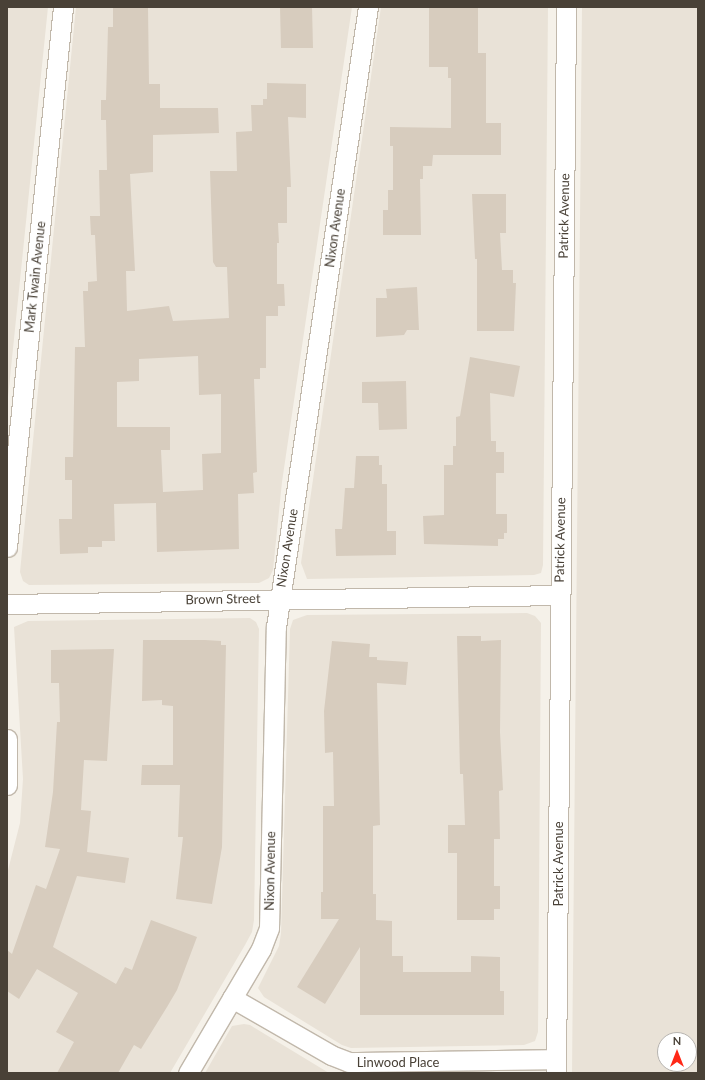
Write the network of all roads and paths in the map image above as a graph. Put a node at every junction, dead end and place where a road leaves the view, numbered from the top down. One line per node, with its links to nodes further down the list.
1 (63, 7): 4 (street, Mark Twain Avenue)
2 (368, 7): 6 (street, Nixon Avenue)
3 (566, 7): 5 (street, Patrick Avenue)
4 (7, 547)
5 (560, 595): 6 (street, Brown Street); 11 (street, Patrick Avenue)
6 (279, 598): 7 (street, Brown Street); 10 (street, Nixon Avenue)
7 (7, 604)
8 (7, 739): 9 (street)
9 (7, 785)
10 (232, 998): 11 (street, Linwood Place); 12 (street, Nixon Avenue)
11 (556, 1066)
12 (188, 1073)

